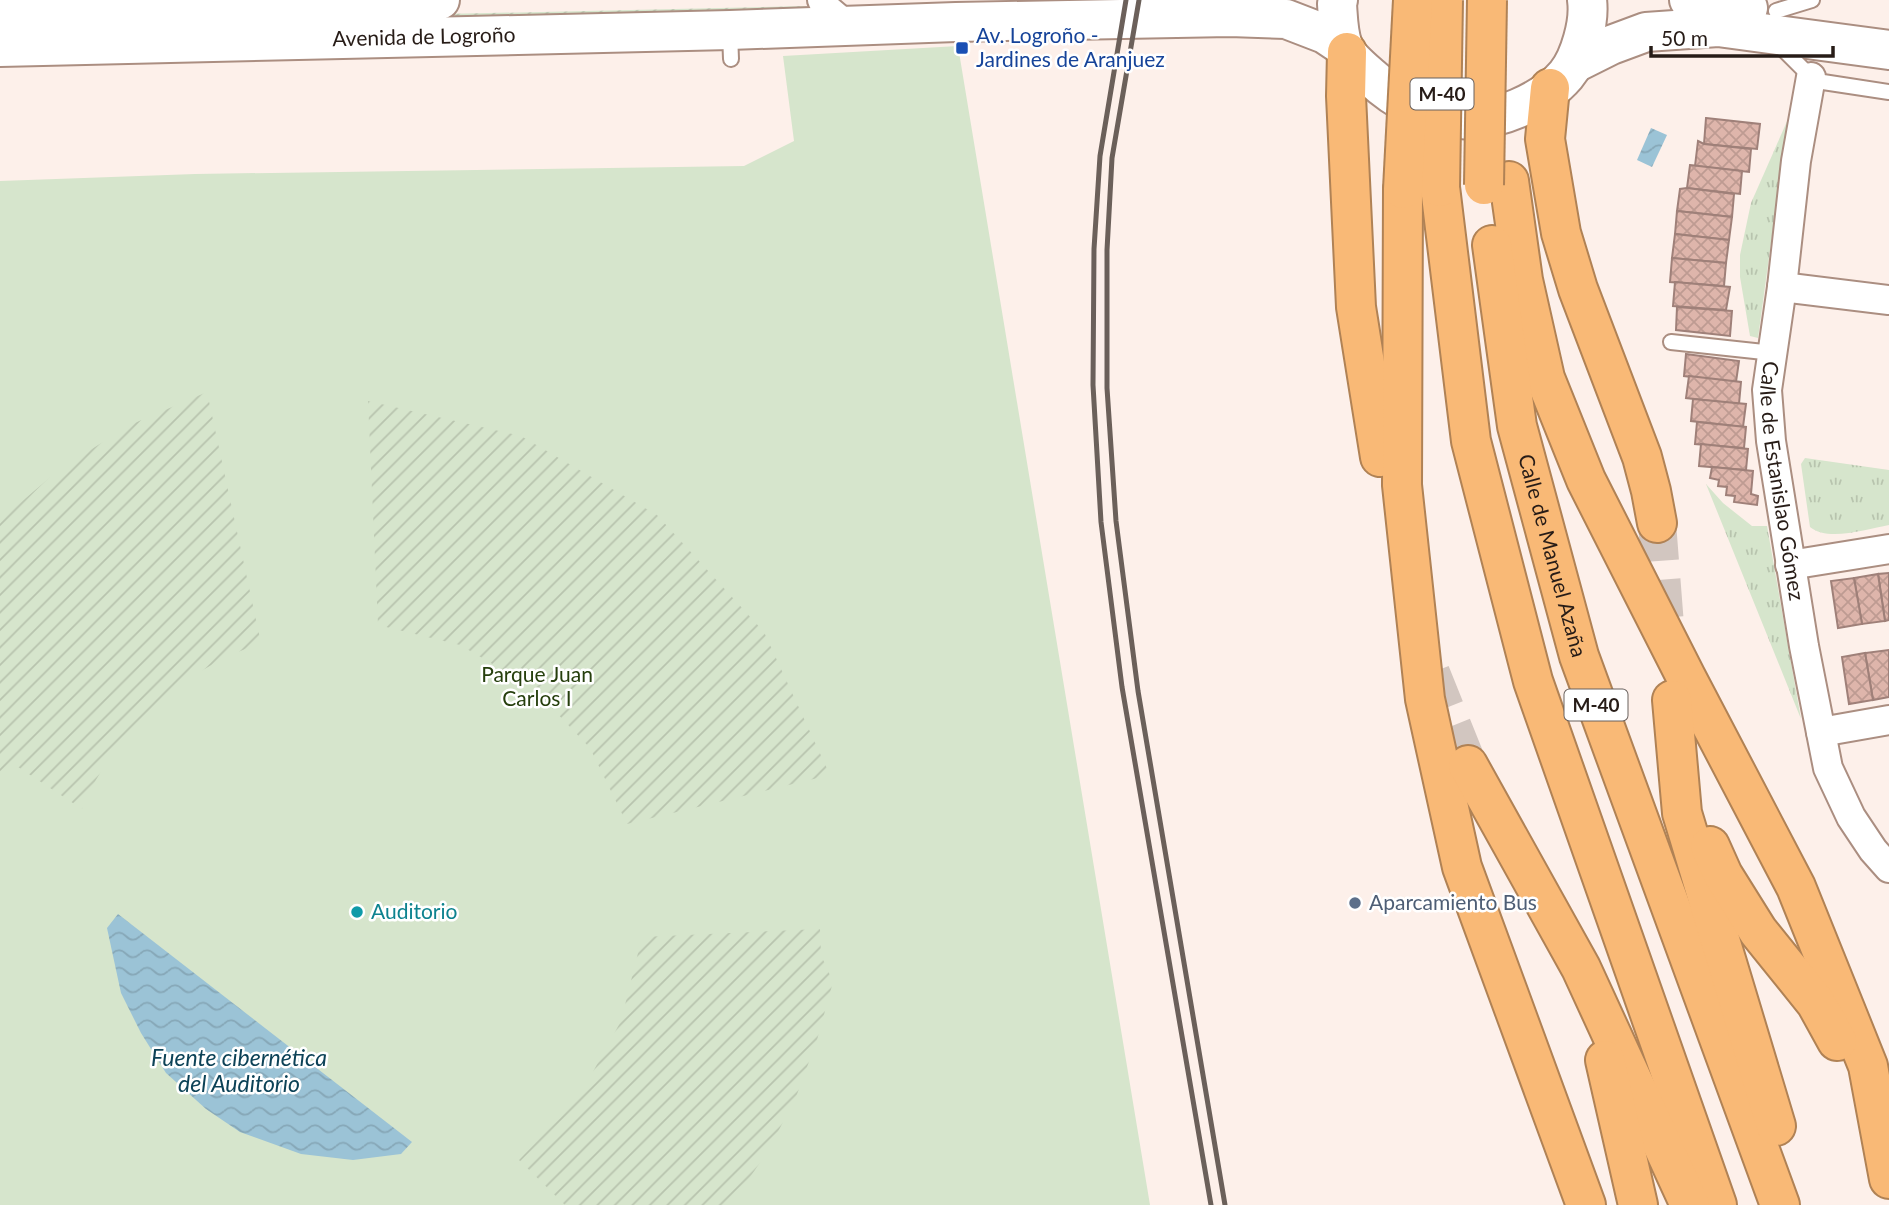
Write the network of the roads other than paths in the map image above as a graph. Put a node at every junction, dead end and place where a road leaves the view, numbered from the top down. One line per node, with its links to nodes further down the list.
1 (440, 0): 10 (main road, Avenida de Logroño)
2 (1338, 0): 15 (main road)
3 (1413, 0): 21 (highway, bridge)
4 (1443, 0): 21 (highway, M-40, bridge)
5 (1488, 0): 20 (highway, Calle de Manuel Azaña / M-40, bridge)
6 (1511, 0): 20 (highway)
7 (1587, 0): 17 (main road)
8 (1689, 0): 12 (main road)
9 (1812, 0): 12 (lane)
10 (0, 10)
11 (835, 13): 14 (main road, Avenida de Logroño); 15 (main road, Avenida de Logroño)
12 (1772, 22): 13 (main road); 16 (main road); 17 (main road); 18 (lane)
13 (1889, 25)
14 (0, 47)
15 (1345, 49): 17 (main road, Avenida de Logroño); 26 (highway)
16 (1889, 50)
17 (1562, 76): 27 (highway)
18 (1811, 77): 19 (lane); 22 (street, Calle de Estanislao Gómez)
19 (1889, 92)
20 (1497, 183): 37 (highway); 42 (highway, Calle de Manuel Azaña / M-40)
21 (1422, 188): 38 (highway); 41 (highway, M-40)
22 (1782, 287): 23 (street); 25 (street, Calle de Estanislao Gómez)
23 (1889, 300)
24 (1671, 342): 25 (lane)
25 (1773, 353): 29 (street, Calle de Estanislao Gómez)
26 (1380, 457)
27 (1657, 523)
28 (1889, 549): 29 (street)
29 (1790, 565): 32 (street, Calle de Estanislao Gómez)
30 (1672, 700): 33 (highway)
31 (1889, 720): 32 (street)
32 (1821, 732): 35 (street, Calle de Estanislao Gómez)
33 (1675, 748): 37 (highway); 43 (highway)
34 (1468, 765): 36 (highway)
35 (1889, 868)
36 (1581, 968): 39 (highway); 40 (highway)
37 (1888, 1170)
38 (1586, 1205)
39 (1638, 1205)
40 (1690, 1205)
41 (1717, 1205)
42 (1780, 1205)
43 (1799, 1205)

